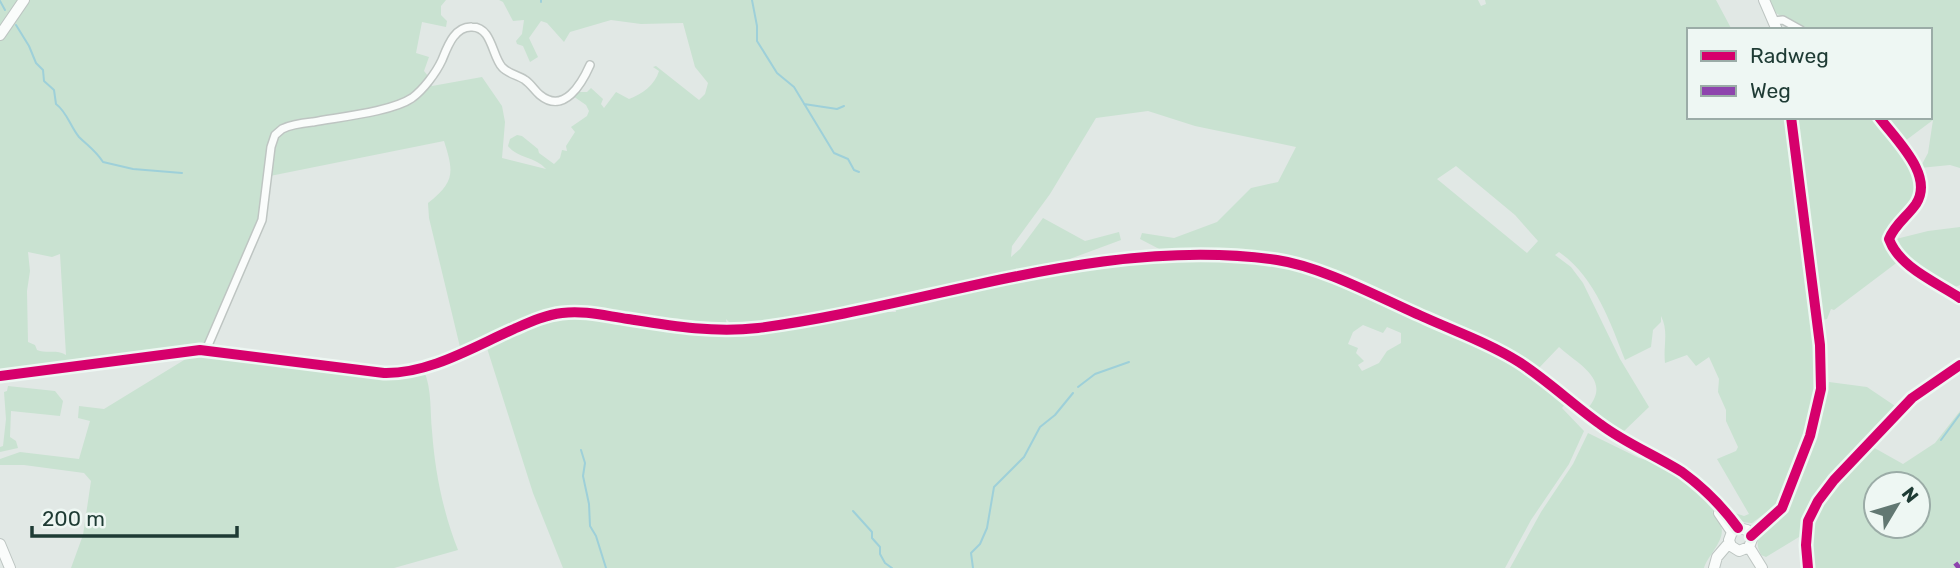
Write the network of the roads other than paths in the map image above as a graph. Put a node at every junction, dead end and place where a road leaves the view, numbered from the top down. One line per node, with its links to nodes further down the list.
1 (24, 0): 5 (main road)
2 (1763, 0): 3 (main road)
3 (1775, 26): 4 (street)
4 (1797, 28)
5 (0, 35)
6 (590, 65): 10 (street)
7 (1791, 119): 13 (main road)
8 (1880, 119): 9 (street)
9 (1960, 298)
10 (206, 351): 12 (main road); 13 (main road)
11 (1960, 365): 19 (street)
12 (0, 376)
13 (1740, 539): 16 (main road); 17 (main road); 18 (main road)
14 (0, 544): 15 (main road)
15 (10, 568)
16 (1716, 568)
17 (1755, 568)
18 (1762, 568)
19 (1808, 568)

